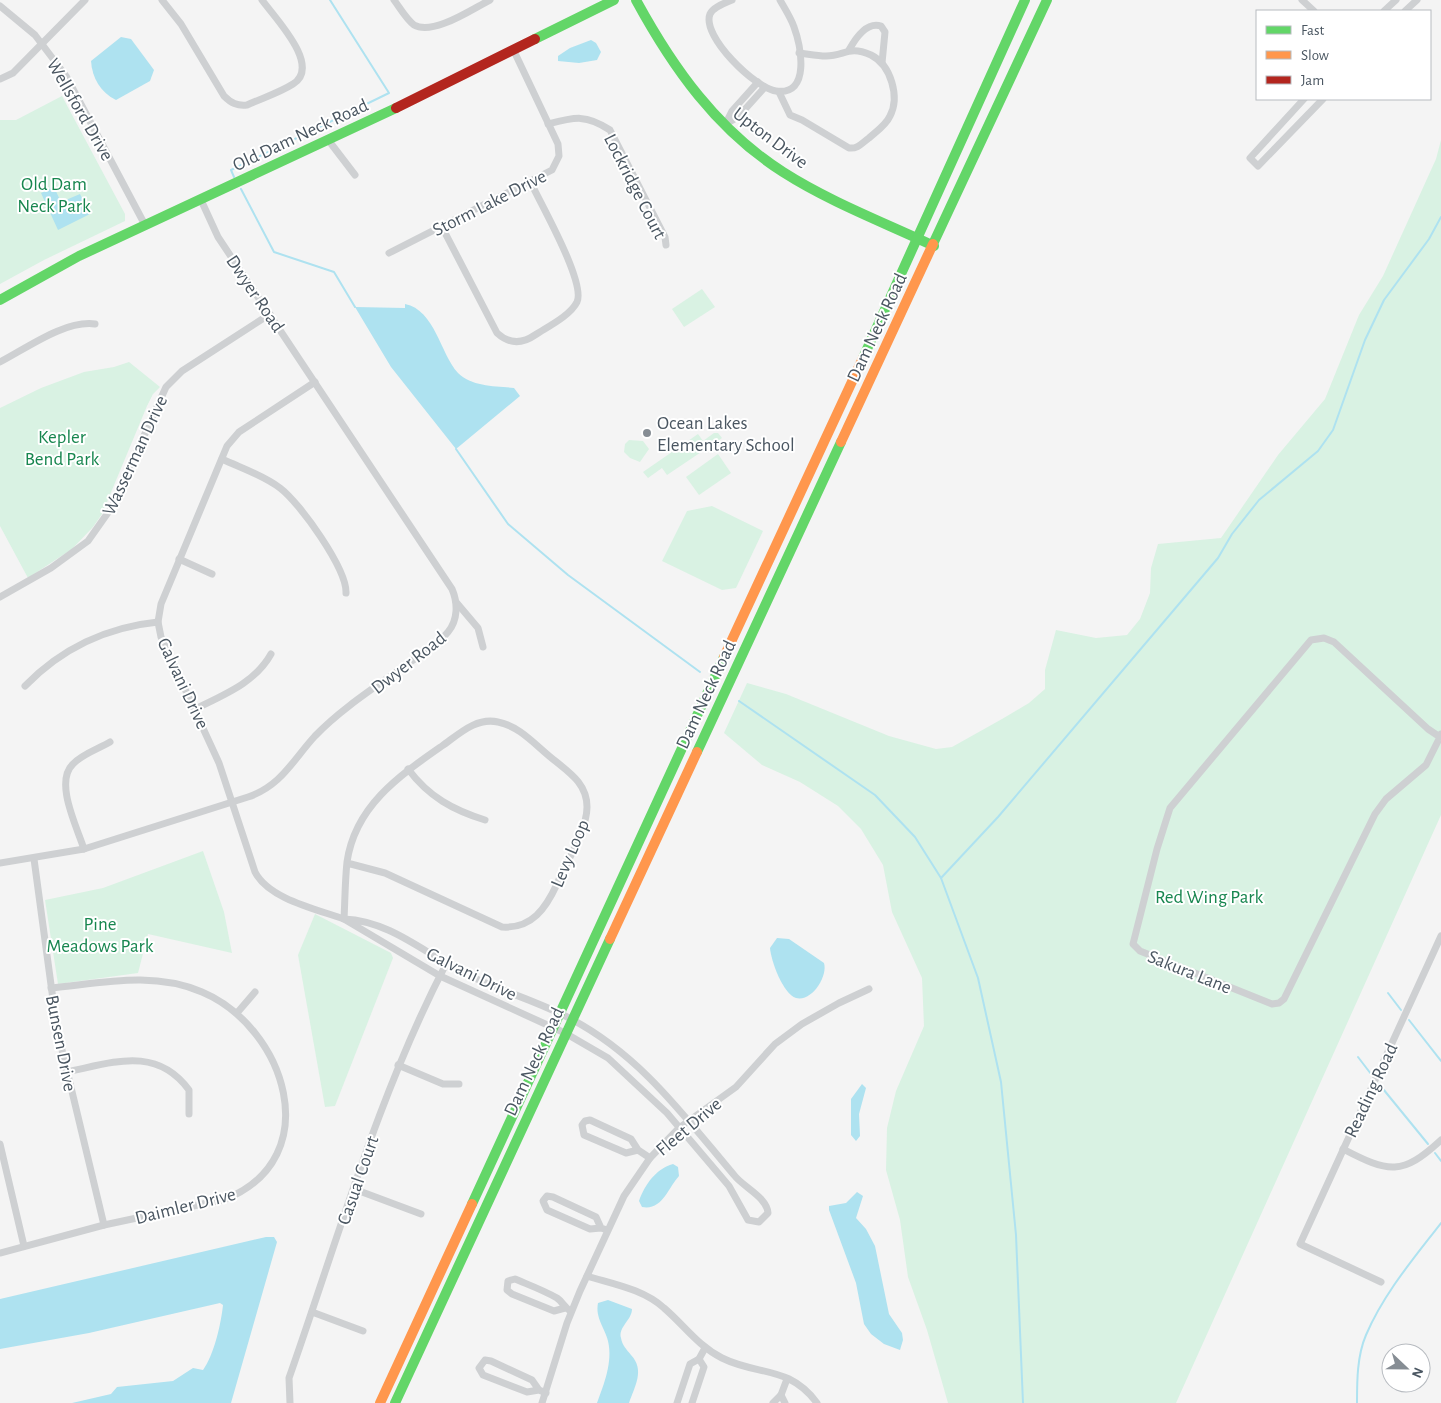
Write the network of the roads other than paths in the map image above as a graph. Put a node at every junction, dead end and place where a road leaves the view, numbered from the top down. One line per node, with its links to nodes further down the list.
1 (85, 0): 19 (street)
2 (162, 0): 3 (street)
3 (262, 0)
4 (394, 0): 5 (street)
5 (490, 0)
6 (614, 0): 20 (main road, Old Dam Neck Road)
7 (636, 0): 31 (main road, Upton Drive)
8 (732, 0): 25 (street)
9 (780, 0): 22 (street)
10 (1025, 0): 38 (main road, Dam Neck Road)
11 (1046, 0): 40 (main road, Dam Neck Road)
12 (1302, 0): 16 (street)
13 (1396, 0): 17 (street)
14 (1417, 0): 18 (street)
15 (0, 6): 19 (street, Wellsford Drive)
16 (1313, 10)
17 (1385, 10)
18 (1406, 10)
19 (43, 44): 24 (street); 36 (street, Wellsford Drive)
20 (513, 50): 30 (street, Storm Lake Drive); 32 (main road, Old Dam Neck Road)
21 (849, 50): 22 (street); 23 (street); 23 (street)
22 (799, 54): 27 (street)
23 (882, 63): 27 (street)
24 (0, 79)
25 (758, 82): 26 (street); 31 (street)
26 (765, 87): 27 (street); 31 (street)
27 (779, 92)
28 (1303, 100): 29 (street)
29 (1322, 100)
30 (548, 124): 34 (street, Storm Lake Drive); 39 (street, Lockridge Court)
31 (724, 125): 38 (main road, Upton Drive)
32 (329, 141): 33 (street); 35 (main road, Old Dam Neck Road)
33 (355, 175)
34 (531, 182): 37 (street, Storm Lake Drive); 37 (street)
35 (201, 200): 36 (main road, Old Dam Neck Road); 43 (street, Dwyer Road)
36 (144, 225): 42 (main road, Old Dam Neck Road)
37 (442, 227): 41 (street, Storm Lake Drive)
38 (918, 238): 40 (main road, Upton Drive); 48 (main road, Dam Neck Road)
39 (666, 245)
40 (934, 246): 49 (main road, Dam Neck Road)
41 (389, 253)
42 (0, 300)
43 (270, 314): 46 (street, Dwyer Road); 53 (street, Wasserman Drive)
44 (95, 324): 45 (street)
45 (0, 362)
46 (314, 382): 47 (street, Galvani Drive); 54 (street, Dwyer Road)
47 (222, 459): 50 (street, Galvani Drive); 52 (street)
48 (802, 489): 49 (main road); 77 (main road, Dam Neck Road)
49 (817, 496): 78 (main road, Dam Neck Road)
50 (179, 559): 51 (street); 55 (street, Galvani Drive)
51 (212, 574)
52 (346, 593)
53 (0, 597)
54 (456, 602): 56 (street); 63 (street, Dwyer Road)
55 (158, 622): 58 (street); 59 (street, Galvani Drive)
56 (482, 647)
57 (271, 654): 59 (street)
58 (25, 686)
59 (195, 709): 63 (street, Galvani Drive)
60 (1440, 736): 60 (street, Sakura Lane)
61 (110, 742): 65 (street)
62 (408, 769): 64 (street); 68 (street, Levy Loop); 68 (street, Levy Loop)
63 (232, 802): 65 (street, Dwyer Road); 69 (street, Galvani Drive)
64 (485, 820)
65 (84, 849): 66 (street, Dwyer Road)
66 (34, 859): 67 (street, Dwyer Road); 73 (street, Bunsen Drive)
67 (0, 863)
68 (347, 863): 69 (street, Levy Loop)
69 (344, 918): 71 (street, Galvani Drive); 72 (street, Galvani Drive)
70 (1441, 936): 89 (street, Reading Road)
71 (446, 964): 72 (street, Casual Court); 77 (street, Galvani Drive)
72 (440, 976): 79 (street, Galvani Drive); 81 (street, Casual Court)
73 (51, 988): 76 (street, Daimler Drive); 82 (street, Bunsen Drive)
74 (869, 989): 85 (street, Fleet Drive)
75 (255, 992): 76 (street)
76 (237, 1013): 94 (street, Daimler Drive)
77 (559, 1013): 78 (street, Galvani Drive); 79 (main road, Dam Neck Road)
78 (572, 1019): 80 (main road, Dam Neck Road); 85 (street, Galvani Drive)
79 (553, 1028): 80 (street, Galvani Drive); 109 (main road, Dam Neck Road)
80 (565, 1034): 86 (street, Galvani Drive); 110 (main road, Dam Neck Road)
81 (398, 1065): 83 (street); 92 (street, Casual Court)
82 (66, 1072): 84 (street); 94 (street, Bunsen Drive)
83 (460, 1084)
84 (189, 1114)
85 (689, 1121): 86 (street, Fleet Drive); 86 (street, Galvani Drive)
86 (679, 1128): 91 (street, Fleet Drive)
87 (1441, 1140): 89 (street)
88 (0, 1144): 96 (street)
89 (1343, 1149): 99 (street, Reading Road)
90 (638, 1150): 90 (street); 91 (street)
91 (650, 1158): 95 (street, Fleet Drive)
92 (354, 1189): 93 (street); 101 (street, Casual Court)
93 (421, 1214)
94 (104, 1225): 96 (street, Daimler Drive)
95 (604, 1229): 95 (street); 98 (street, Fleet Drive)
96 (24, 1246): 97 (street, Daimler Drive)
97 (0, 1253)
98 (586, 1276): 100 (street, Fleet Drive); 103 (street)
99 (1382, 1282)
100 (568, 1309): 100 (street); 106 (street, Fleet Drive)
101 (312, 1312): 102 (street); 108 (street, Casual Court)
102 (364, 1331)
103 (704, 1348): 104 (street); 105 (street)
104 (699, 1359): 112 (street); 113 (street)
105 (787, 1378): 107 (street); 116 (street)
106 (543, 1391): 106 (street); 111 (street, Fleet Drive)
107 (781, 1395): 114 (street); 115 (street)
108 (290, 1403)
109 (380, 1403)
110 (395, 1403)
111 (542, 1403)
112 (677, 1403)
113 (692, 1403)
114 (772, 1403)
115 (786, 1403)
116 (817, 1403)

